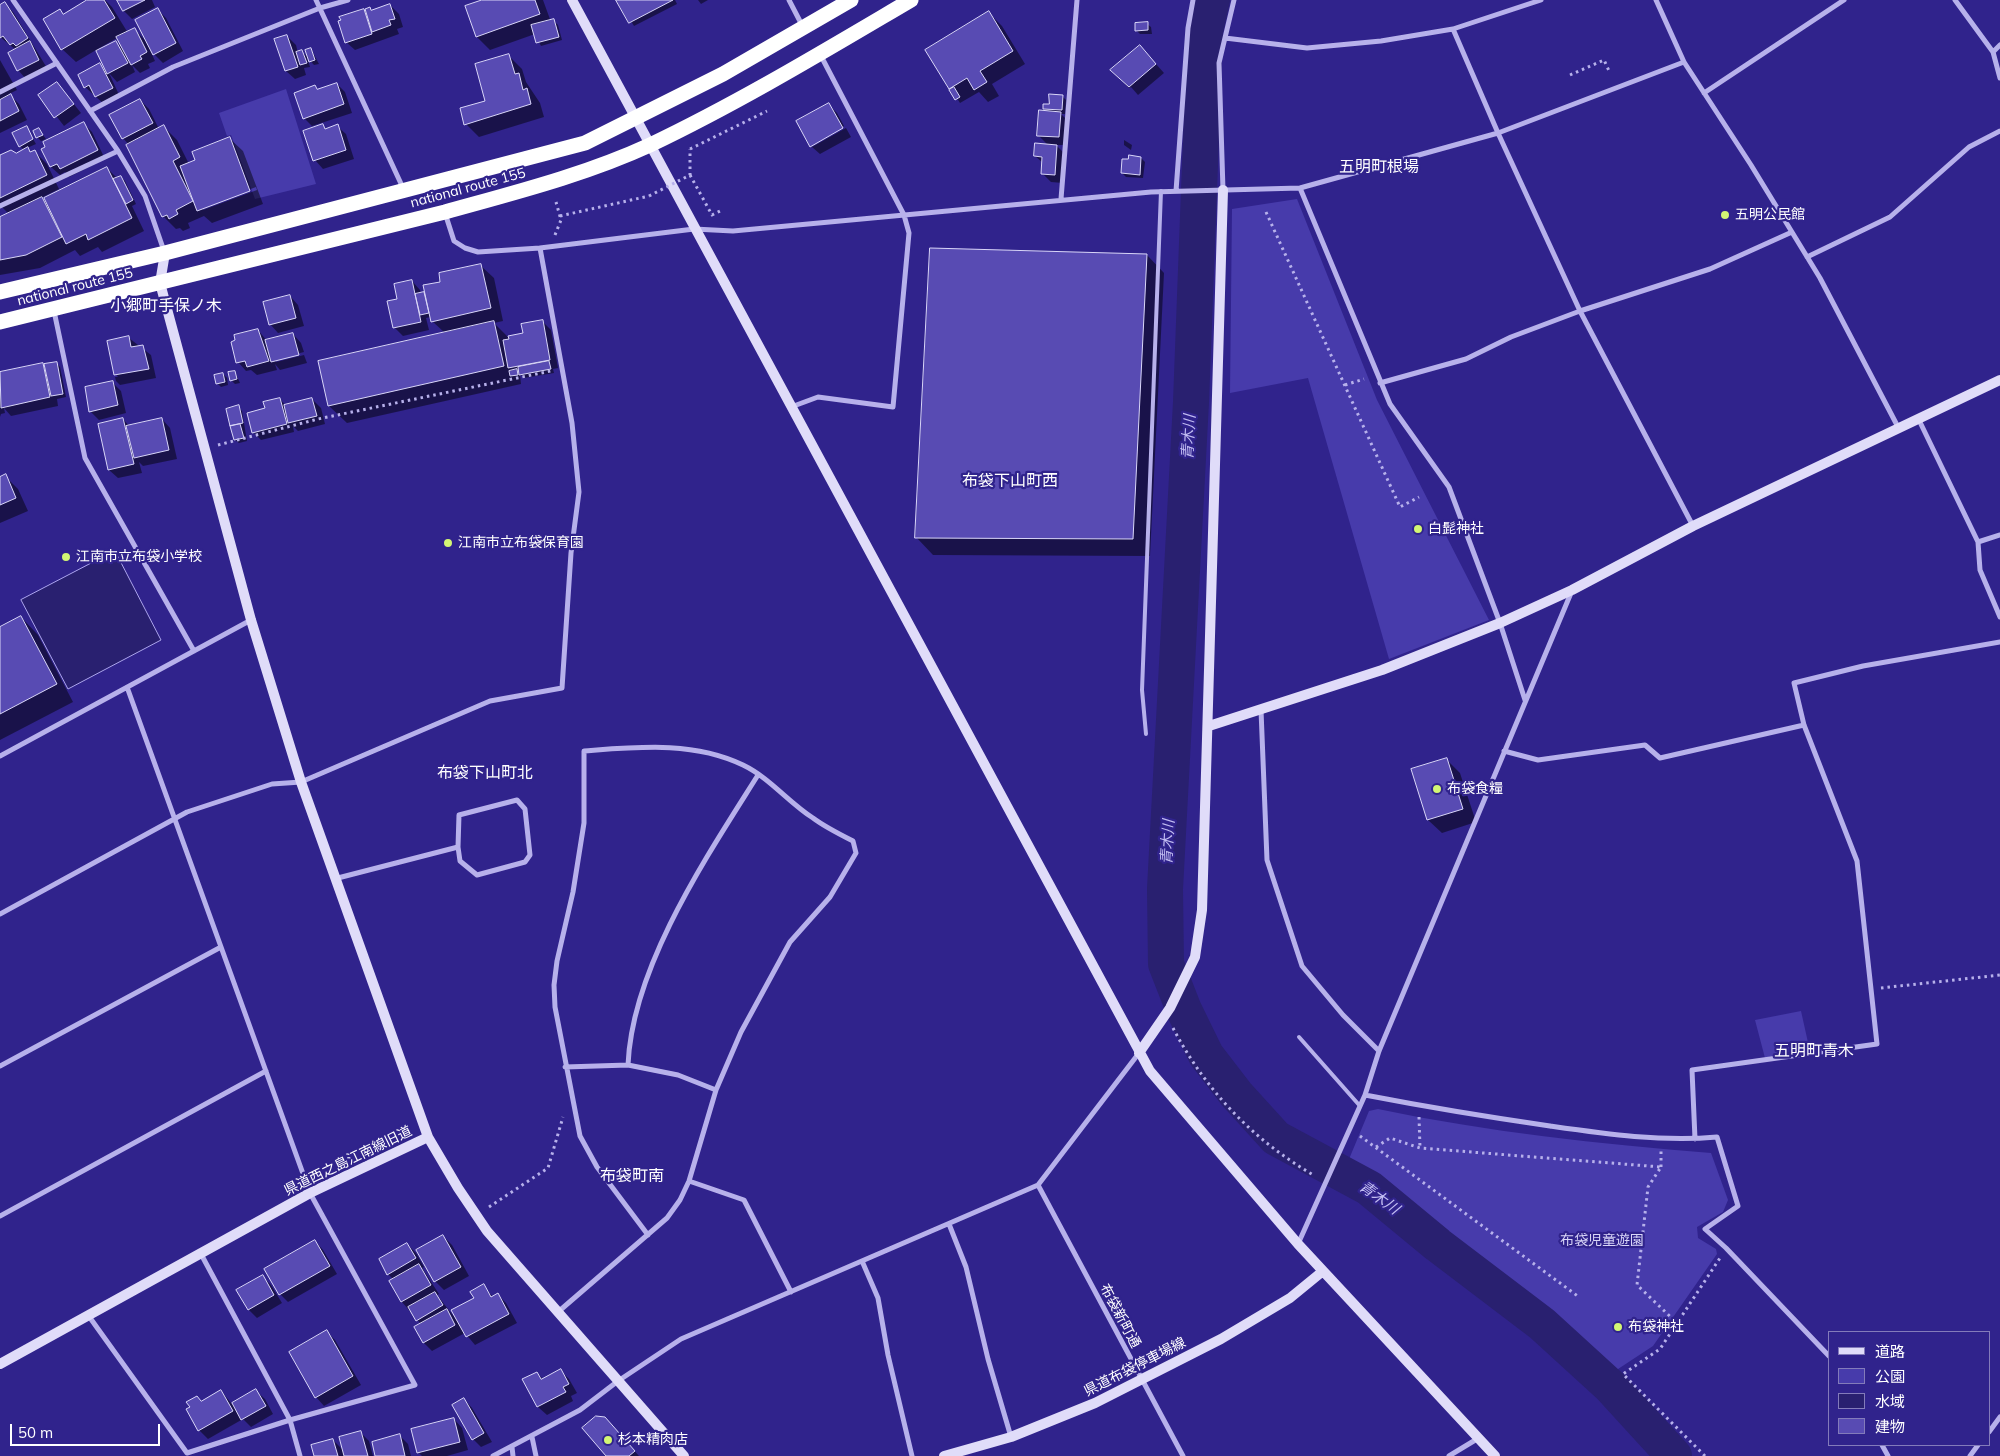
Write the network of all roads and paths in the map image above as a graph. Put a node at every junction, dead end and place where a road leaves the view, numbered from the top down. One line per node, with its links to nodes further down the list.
1 (13, 0): 23 (street)
2 (316, 0): 15 (street)
3 (348, 0): 15 (street)
4 (572, 0): 31 (street)
5 (789, 0): 16 (street)
6 (851, 0): 16 (highway, national route 155)
7 (912, 0): 21 (highway, national route 155)
8 (1077, 0): 42 (street)
9 (1193, 0): 41 (street)
10 (1234, 0): 18 (street)
11 (1541, 0): 17 (street)
12 (1656, 0): 22 (street)
13 (1844, 0): 28 (street)
14 (1955, 0): 20 (street)
15 (320, 8): 30 (street); 38 (street)
16 (804, 27): 31 (highway, national route 155)
17 (1453, 29): 18 (street); 33 (street)
18 (1225, 38): 39 (street)
19 (2000, 45): 20 (street)
20 (1993, 52): 26 (street)
21 (819, 54): 34 (highway, national route 155); 48 (street)
22 (1684, 62): 28 (street); 33 (street)
23 (57, 63): 27 (street); 30 (street)
24 (1610, 73): 25 (path)
25 (1570, 75)
26 (2000, 78)
27 (0, 92)
28 (1704, 93): 51 (street)
29 (767, 111): 36 (path, bridge)
30 (90, 112): 35 (street)
31 (635, 118): 34 (street); 38 (highway, national route 155)
32 (2000, 131): 55 (street)
33 (1498, 133): 37 (street); 59 (street)
34 (649, 145): 46 (highway, national route 155); 50 (street)
35 (118, 151): 44 (street); 54 (street)
36 (690, 175): 45 (path); 49 (path, bridge)
37 (1300, 188): 39 (street); 64 (street)
38 (403, 189): 54 (highway, national route 155)
39 (1218, 190): 41 (street); 84 (street)
40 (1161, 191): 41 (street); 42 (street); 85 (lane)
41 (1176, 191)
42 (1061, 199): 48 (street)
43 (556, 202): 49 (path)
44 (0, 206)
45 (720, 210)
46 (445, 212): 53 (street); 56 (highway, national route 155)
47 (1266, 212): 65 (path)
48 (904, 215): 50 (street); 66 (street)
49 (560, 216): 52 (path)
50 (694, 228): 52 (street); 66 (street)
51 (1792, 232): 55 (street); 59 (street)
52 (550, 247): 53 (street)
53 (540, 248): 61 (street)
54 (165, 253): 56 (street); 57 (highway, national route 155)
55 (1807, 257): 68 (street)
56 (160, 283): 58 (highway, national route 155); 69 (street)
57 (0, 292)
58 (54, 309): 60 (highway, national route 155); 79 (street)
59 (1580, 311): 64 (street); 71 (street)
60 (0, 322)
61 (562, 369): 69 (path); 89 (street)
62 (1364, 379): 65 (path)
63 (2000, 380): 67 (street)
64 (1380, 383): 77 (street)
65 (1345, 385): 70 (path)
66 (790, 408): 100 (street)
67 (1918, 418): 68 (street); 73 (street)
68 (1898, 427): 71 (street)
69 (205, 448): 76 (street)
70 (1419, 498)
71 (1693, 526): 74 (street)
72 (2000, 535): 73 (street)
73 (1978, 542): 75 (street)
74 (1572, 590): 77 (street); 81 (street)
75 (2000, 617)
76 (250, 620): 79 (street); 89 (street)
77 (1500, 623): 81 (street); 82 (street)
78 (2000, 642): 83 (street)
79 (194, 651): 80 (street)
80 (127, 687): 87 (street); 90 (street)
81 (1525, 700): 86 (street)
82 (1261, 710): 84 (street); 99 (street)
83 (1804, 725): 86 (street); 96 (street)
84 (1209, 726): 97 (street)
85 (1146, 734)
86 (1504, 751): 99 (street)
87 (0, 756)
88 (758, 775): 101 (street); 103 (street); 105 (street)
89 (301, 782): 90 (street); 92 (street)
90 (174, 818): 93 (street); 94 (street)
91 (458, 847): 91 (street); 92 (street)
92 (334, 879): 111 (street)
93 (0, 914)
94 (221, 946): 102 (street); 104 (street)
95 (2000, 975): 96 (path)
96 (1871, 990): 113 (street)
97 (1167, 1013): 100 (street); 117 (path)
98 (1299, 1037): 108 (lane)
99 (1380, 1051): 107 (street)
100 (1139, 1053): 119 (street); 125 (street)
101 (628, 1065): 103 (street); 105 (street)
102 (0, 1066)
103 (565, 1066): 106 (street)
104 (266, 1071): 120 (street); 122 (street)
105 (716, 1090): 118 (street)
106 (570, 1095): 121 (path); 124 (street)
107 (1365, 1095): 108 (street); 109 (street)
108 (1360, 1106): 110 (street)
109 (1420, 1106): 112 (street); 115 (path)
110 (1350, 1128): 114 (path); 117 (street)
111 (428, 1137): 120 (street, 県道西之島江南線旧道); 121 (street, 県道西之島江南線旧道)
112 (1662, 1139): 113 (street); 116 (path)
113 (1694, 1139): 126 (street)
114 (1376, 1147): 115 (path); 131 (path)
115 (1420, 1148): 116 (path)
116 (1661, 1167): 134 (path)
117 (1328, 1179): 125 (street)
118 (689, 1181): 124 (street); 130 (street)
119 (1038, 1185): 123 (street); 138 (street, 布袋新町通)
120 (310, 1193): 127 (street, 県道西之島江南線旧道); 140 (street)
121 (476, 1215): 132 (street, 県道西之島江南線旧道)
122 (0, 1216)
123 (949, 1224): 128 (street); 143 (street)
124 (648, 1235): 132 (street)
125 (1298, 1244): 129 (street)
126 (1726, 1248): 134 (path); 135 (street)
127 (201, 1254): 133 (street, 県道西之島江南線旧道); 140 (street)
128 (862, 1261): 130 (street); 151 (street)
129 (1323, 1271): 138 (street, 県道布袋停車場線); 144 (street)
130 (791, 1292): 137 (street)
131 (1579, 1297)
132 (558, 1312): 137 (street, 県道西之島江南線旧道)
133 (88, 1315): 136 (street, 県道西之島江南線旧道); 140 (street)
134 (1676, 1322): 156 (path)
135 (1828, 1355)
136 (0, 1364)
137 (618, 1381): 142 (street); 150 (street, 県道西之島江南線旧道)
138 (1141, 1381): 143 (street, 県道布袋停車場線); 153 (street, 布袋新町通)
139 (2000, 1417): 141 (street)
140 (290, 1420): 146 (street)
141 (1990, 1431)
142 (532, 1437): 145 (street); 149 (street)
143 (1012, 1437): 152 (street, 県道布袋停車場線)
144 (1477, 1439): 154 (street); 155 (street)
145 (512, 1447): 147 (street); 148 (street)
146 (300, 1456)
147 (493, 1456)
148 (513, 1456)
149 (536, 1456)
150 (684, 1456)
151 (912, 1456)
152 (944, 1456)
153 (1183, 1456)
154 (1449, 1456)
155 (1495, 1456)
156 (1705, 1456)

